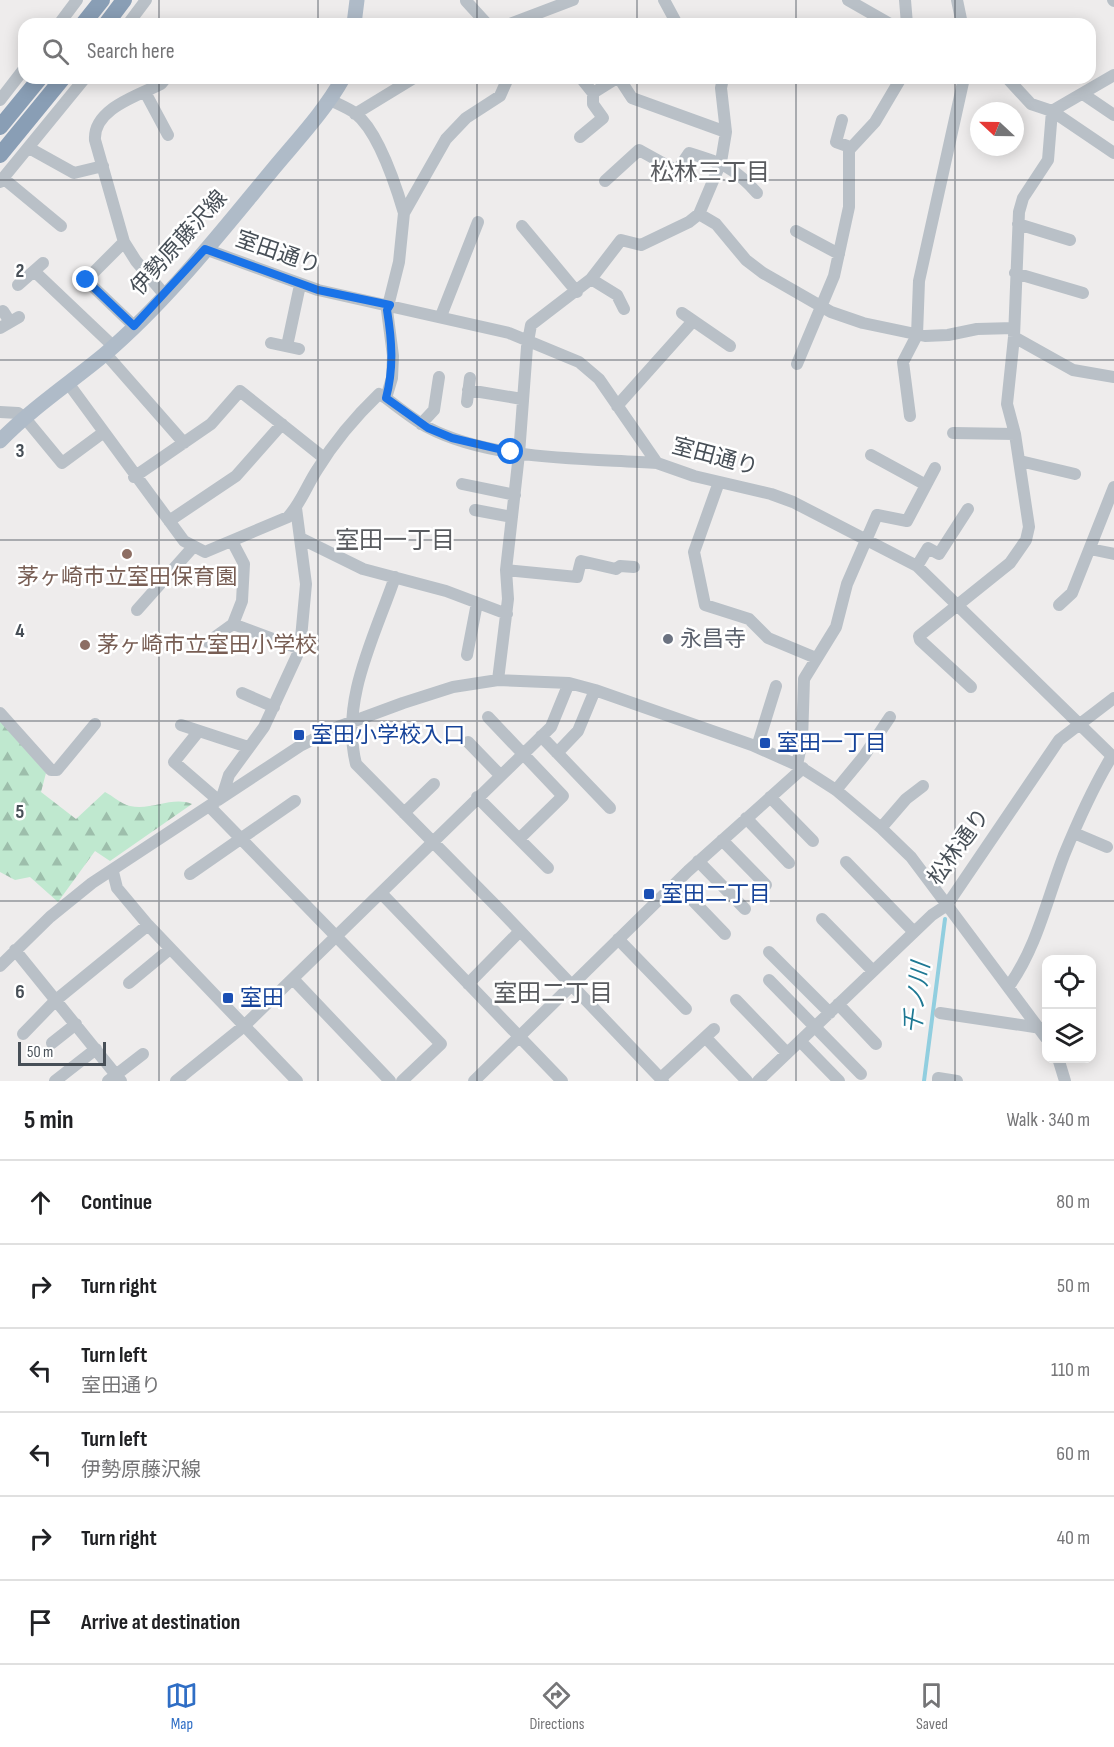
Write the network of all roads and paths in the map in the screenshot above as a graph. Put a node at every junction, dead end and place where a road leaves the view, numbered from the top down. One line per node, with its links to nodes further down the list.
1 (77, 0): 12 (street)
2 (102, 0): 13 (highway)
3 (124, 0): 14 (highway)
4 (146, 0): 15 (street)
5 (357, 0): 16 (main road)
6 (573, 0): 18 (street)
7 (664, 0): 19 (street)
8 (848, 0): 20 (street)
9 (905, 0): 21 (street)
10 (957, 0): 22 (street)
11 (466, 2): 17 (street)
12 (64, 18)
13 (88, 18)
14 (110, 18)
15 (132, 18)
16 (355, 18)
17 (481, 18)
18 (534, 18)
19 (674, 18)
20 (880, 18)
21 (906, 18)
22 (961, 18)
23 (1114, 75): 41 (street)
24 (18, 77): 42 (street)
25 (35, 84): 48 (highway)
26 (58, 84): 55 (highway)
27 (80, 84): 53 (street)
28 (157, 84): 39 (street)
29 (339, 84): 43 (main road, 伊勢原藤沢線)
30 (404, 84): 45 (street)
31 (505, 84): 61 (street)
32 (586, 84): 40 (street)
33 (608, 84): 40 (street)
34 (622, 84): 49 (street)
35 (722, 84): 49 (street)
36 (897, 84): 52 (street)
37 (963, 84): 89 (street)
38 (1013, 84): 44 (street)
39 (146, 92): 50 (street); 57 (street)
40 (593, 93): 51 (street)
41 (1083, 94): 44 (street); 46 (street)
42 (0, 100)
43 (330, 100): 45 (street); 70 (main road, 伊勢原藤沢線)
44 (1052, 111): 54 (street); 64 (street)
45 (355, 114): 61 (street)
46 (1114, 115)
47 (842, 120): 52 (street)
48 (0, 127)
49 (726, 132): 56 (street)
50 (168, 135)
51 (580, 137)
52 (850, 147): 71 (street)
53 (29, 148): 57 (street); 58 (street)
54 (1114, 153)
55 (0, 155)
56 (721, 162): 59 (street); 60 (street); 62 (street)
57 (103, 166): 69 (street)
58 (2, 180): 65 (street)
59 (605, 182)
60 (757, 193)
61 (404, 213): 79 (street)
62 (699, 214): 73 (street); 80 (street)
63 (478, 222): 84 (street)
64 (1018, 224): 68 (street); 72 (street)
65 (61, 226)
66 (522, 226): 76 (street)
67 (796, 231): 71 (street)
68 (1070, 240)
69 (124, 242): 78 (street); 87 (street)
70 (205, 249): 75 (street, 室田通り); 78 (main road, 伊勢原藤沢線)
71 (838, 254): 80 (street)
72 (1015, 273): 77 (street); 88 (street)
73 (591, 279): 76 (street); 81 (street)
74 (18, 285): 93 (street)
75 (300, 285): 79 (street, 室田通り); 91 (street)
76 (577, 292): 90 (street)
77 (1083, 293)
78 (164, 294): 87 (main road, 伊勢原藤沢線)
79 (390, 305): 84 (street, 室田通り); 99 (street)
80 (819, 305): 89 (street); 94 (street)
81 (624, 309)
82 (3, 311): 86 (street)
83 (682, 313): 85 (street)
84 (441, 316): 90 (street, 室田通り)
85 (693, 321): 92 (street); 101 (street)
86 (10, 323)
87 (134, 326): 93 (main road, 伊勢原藤沢線)
88 (1014, 333): 89 (street); 96 (street); 109 (street)
89 (917, 334): 103 (street)
90 (528, 339): 100 (street); 101 (street, 室田通り)
91 (271, 343)
92 (730, 346)
93 (109, 350): 97 (main road, 伊勢原藤沢線); 111 (street)
94 (797, 364)
95 (439, 376): 106 (street)
96 (1114, 377)
97 (68, 383): 104 (main road, 伊勢原藤沢線); 107 (street)
98 (469, 390): 100 (street)
99 (386, 398): 106 (street); 114 (street)
100 (522, 399): 112 (street)
101 (617, 406): 116 (street, 室田通り)
102 (0, 412): 104 (street)
103 (910, 416)
104 (24, 417): 107 (street); 110 (main road, 伊勢原藤沢線)
105 (282, 424): 111 (street); 114 (street); 129 (street)
106 (421, 424): 112 (street)
107 (104, 432): 119 (street)
108 (953, 433): 109 (street)
109 (1015, 434): 115 (street)
110 (0, 441)
111 (184, 443): 119 (street)
112 (519, 454): 116 (street); 124 (street)
113 (871, 455): 122 (street)
114 (324, 458): 125 (street)
115 (1020, 461): 118 (street); 141 (street)
116 (657, 463): 120 (street, 室田通り)
117 (935, 468): 122 (street)
118 (1075, 474)
119 (134, 477): 129 (street)
120 (719, 482): 131 (street, 室田通り); 149 (street)
121 (462, 484): 124 (street)
122 (926, 485): 131 (street)
123 (1114, 486): 134 (street)
124 (515, 495): 128 (street)
125 (296, 508): 130 (street); 132 (street)
126 (968, 509): 136 (street)
127 (475, 510): 128 (street)
128 (513, 517): 138 (street)
129 (169, 522): 133 (street)
130 (300, 538): 139 (street); 147 (street)
131 (866, 538): 136 (street, 室田通り); 149 (street)
132 (232, 541): 133 (street); 145 (street)
133 (193, 547): 143 (street)
134 (1090, 549): 135 (street); 142 (street)
135 (1114, 554)
136 (917, 566): 141 (street, 室田通り)
137 (634, 567): 138 (street)
138 (506, 570): 144 (street)
139 (395, 577): 140 (street); 161 (street)
140 (477, 603): 144 (street); 148 (street)
141 (957, 603): 153 (street); 163 (street, 室田通り)
142 (1059, 605)
143 (137, 610)
144 (507, 614): 150 (street)
145 (233, 624): 146 (street); 147 (street)
146 (208, 642)
147 (300, 649): 157 (street)
148 (466, 655)
149 (816, 658): 173 (street)
150 (498, 680): 151 (street, 松林通り); 161 (street, 松林通り)
151 (569, 683): 154 (street, 松林通り); 166 (street)
152 (776, 686): 169 (street)
153 (971, 687)
154 (595, 690): 169 (street, 松林通り); 170 (street)
155 (242, 693): 157 (street)
156 (1114, 698): 163 (street, 松林通り)
157 (274, 707): 168 (street)
158 (0, 713): 162 (street)
159 (488, 717): 171 (street)
160 (890, 717): 177 (street)
161 (352, 722): 180 (street, 松林通り); 183 (street)
162 (95, 724)
163 (1081, 724): 172 (street, 室田通り); 202 (street, 松林通り)
164 (181, 725): 165 (street)
165 (198, 732): 168 (street); 180 (street)
166 (541, 736): 170 (street); 171 (street)
167 (468, 742): 174 (street)
168 (248, 747): 180 (street)
169 (757, 747): 173 (street, 松林通り)
170 (557, 753): 182 (street)
171 (522, 754): 174 (street); 188 (street)
172 (1113, 757): 186 (street)
173 (800, 766): 177 (street, 松林通り); 179 (street)
174 (500, 775): 178 (street)
175 (434, 784): 183 (street)
176 (922, 786): 185 (street)
177 (836, 790): 185 (street, 松林通り)
178 (477, 797): 188 (street); 190 (street)
179 (771, 797): 184 (street); 191 (street)
180 (216, 801): 187 (street); 197 (street, 松林通り)
181 (295, 801): 187 (street)
182 (610, 808)
183 (404, 813): 190 (street)
184 (746, 818): 189 (street); 195 (street)
185 (881, 828): 202 (street, 松林通り)
186 (1074, 833): 192 (street); 221 (street)
187 (241, 838): 198 (street); 209 (street)
188 (519, 838): 196 (street)
189 (722, 840): 193 (street); 200 (street)
190 (432, 841): 201 (street); 206 (street)
191 (813, 841)
192 (1107, 847)
193 (698, 861): 199 (street); 203 (street)
194 (846, 862): 207 (street)
195 (789, 863)
196 (548, 868)
197 (113, 872): 205 (street); 212 (street, 松林通り)
198 (190, 874)
199 (676, 883): 208 (street); 210 (street)
200 (766, 885)
201 (381, 893): 209 (street); 219 (street)
202 (947, 905): 207 (street); 221 (street)
203 (745, 909)
204 (822, 919): 215 (street)
205 (148, 925): 211 (street); 222 (street)
206 (519, 932): 219 (street); 220 (street)
207 (914, 932): 215 (street)
208 (725, 934)
209 (337, 936): 216 (street); 249 (street)
210 (618, 939): 220 (street); 225 (street)
211 (170, 949): 218 (street); 228 (street)
212 (15, 950): 214 (street, 松林通り); 222 (street)
213 (769, 952): 224 (street)
214 (0, 966)
215 (873, 971): 224 (street)
216 (293, 979): 228 (street); 248 (street)
217 (769, 980): 229 (street)
218 (129, 983)
219 (468, 984): 233 (street)
220 (571, 985): 233 (street); 244 (street)
221 (1009, 986): 230 (street)
222 (56, 1000): 227 (street); 232 (street)
223 (736, 1000): 238 (street)
224 (834, 1008): 229 (street); 236 (street)
225 (686, 1009)
226 (940, 1013): 231 (street)
227 (76, 1024): 235 (street); 237 (street)
228 (244, 1026): 246 (street); 247 (street)
229 (815, 1027): 234 (street); 241 (street)
230 (1042, 1030)
231 (1042, 1033)
232 (23, 1034)
233 (518, 1036): 243 (street); 250 (street)
234 (800, 1041): 238 (street); 253 (street)
235 (52, 1043)
236 (876, 1044)
237 (96, 1049): 242 (street); 245 (street)
238 (787, 1053): 252 (street)
239 (142, 1054): 242 (street)
240 (1059, 1063): 256 (street)
241 (861, 1074)
242 (115, 1079)
243 (475, 1080)
244 (662, 1080): 251 (street)
245 (55, 1081)
246 (176, 1081)
247 (297, 1081)
248 (390, 1081)
249 (402, 1081)
250 (562, 1081)
251 (747, 1081)
252 (758, 1081)
253 (839, 1081)
254 (938, 1081): 255 (street)
255 (957, 1081)
256 (1065, 1081)

